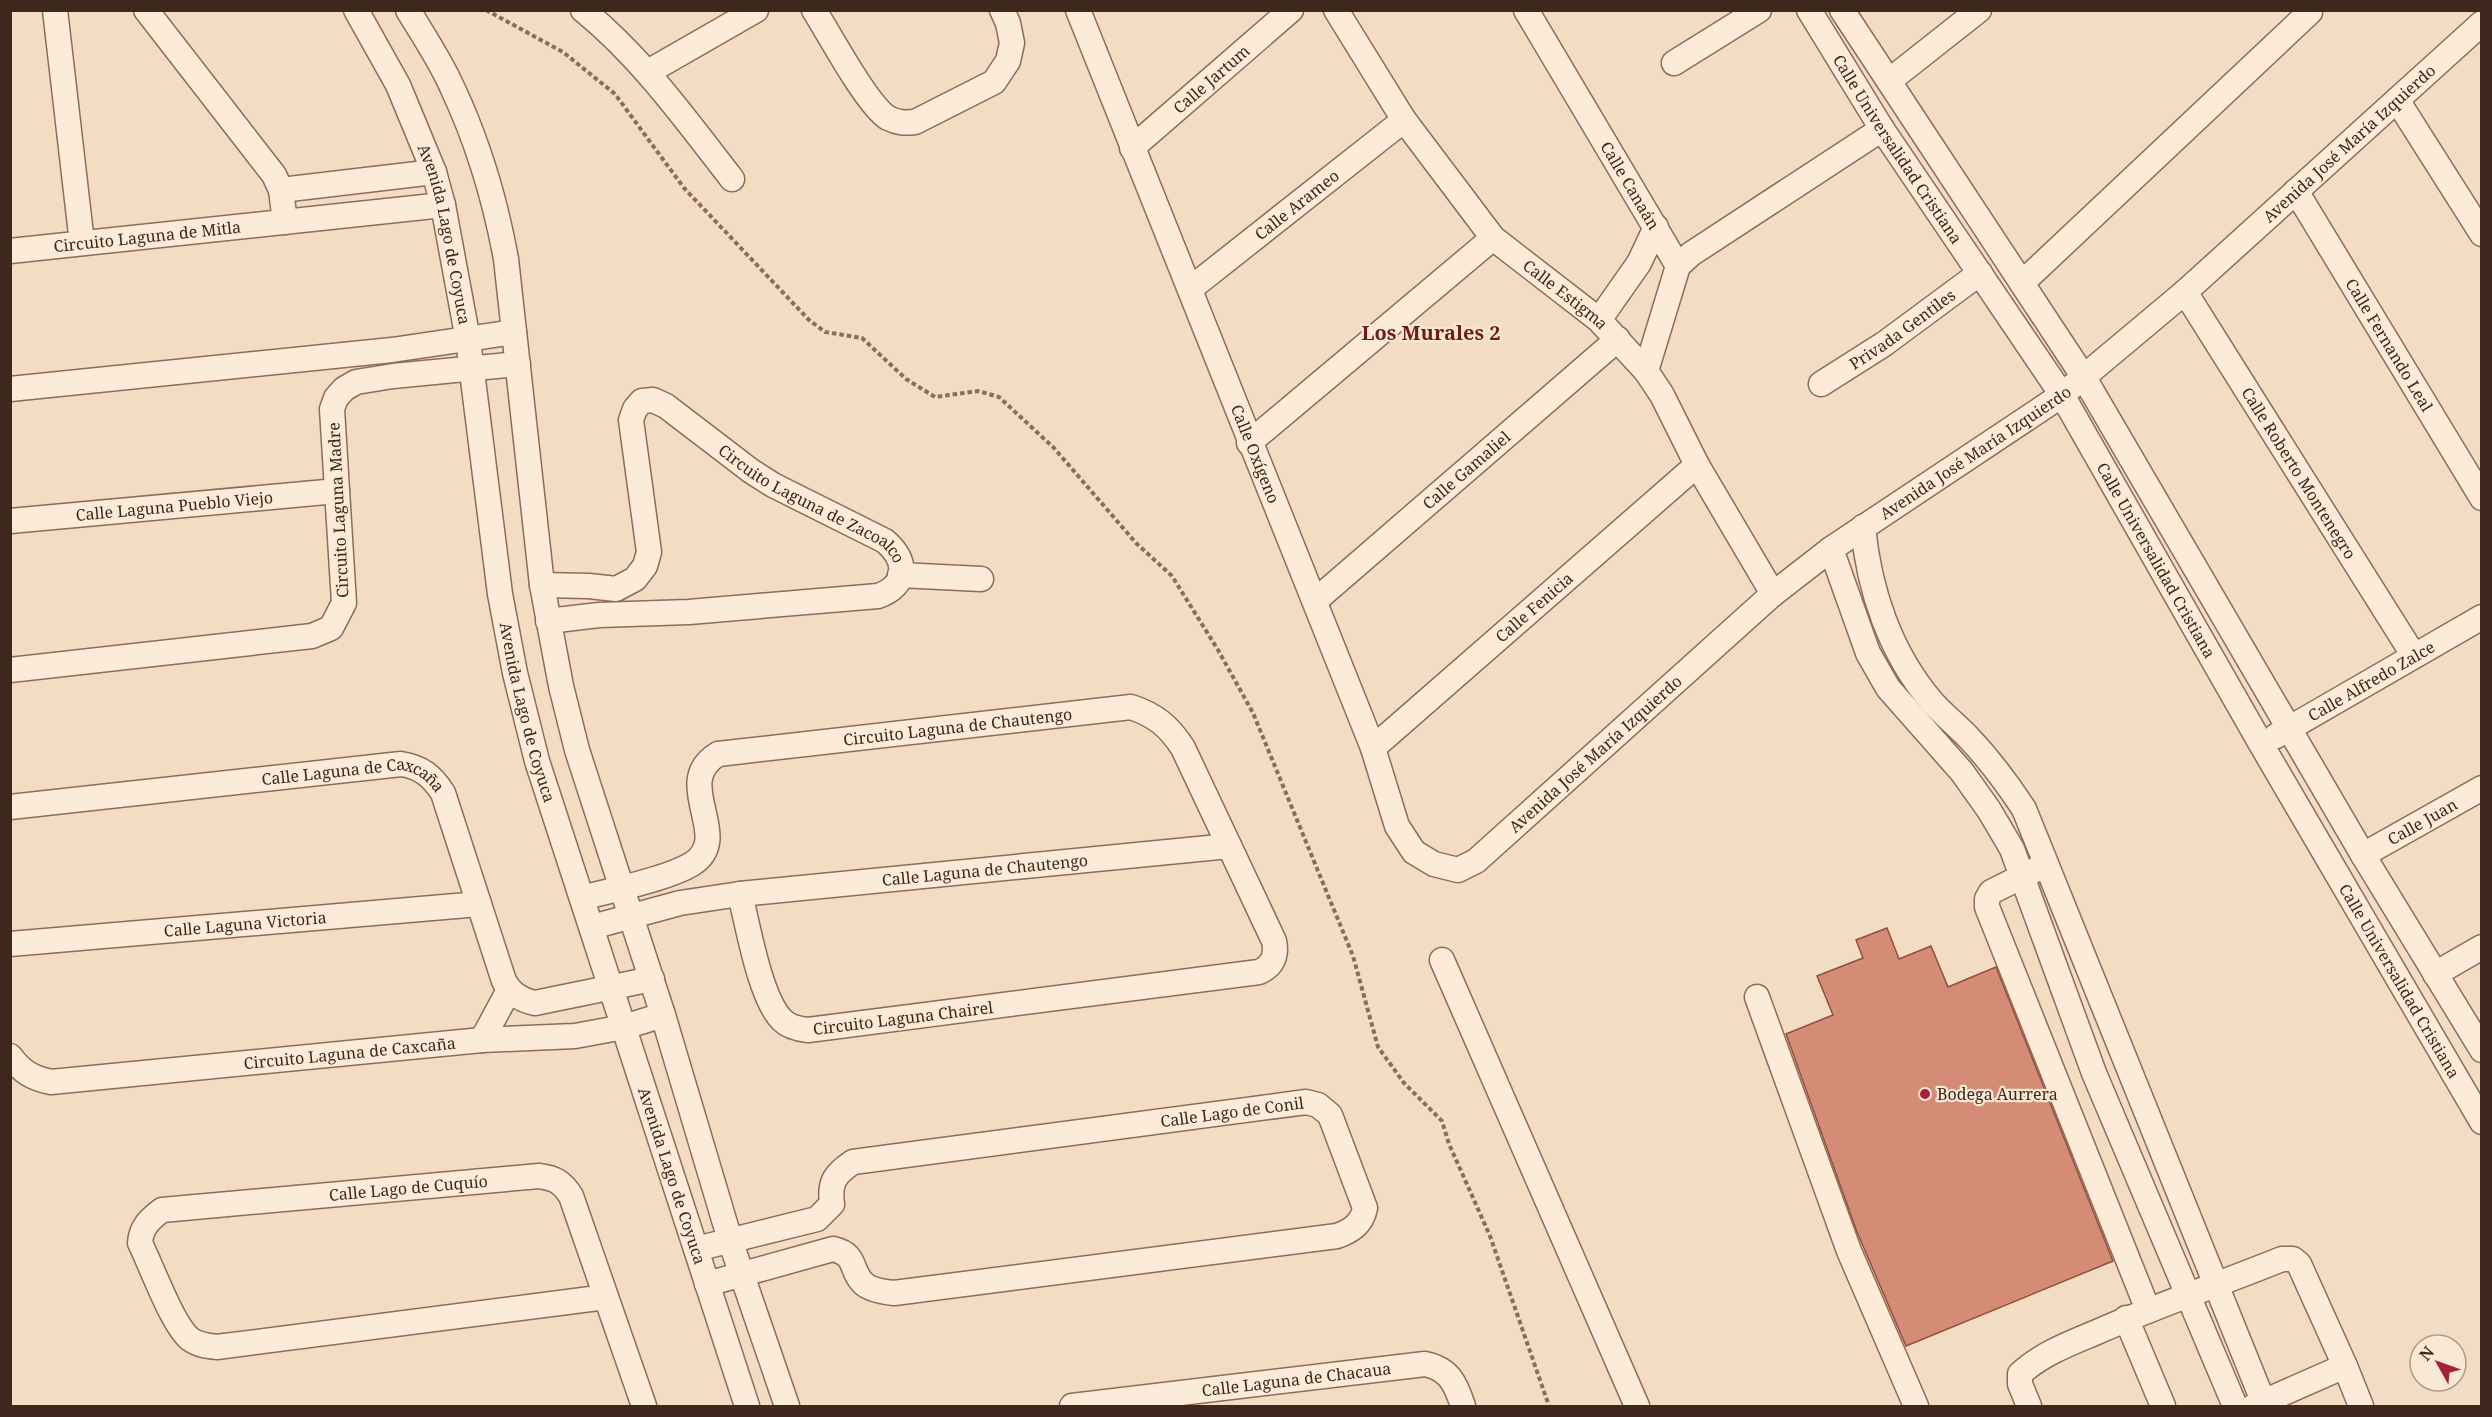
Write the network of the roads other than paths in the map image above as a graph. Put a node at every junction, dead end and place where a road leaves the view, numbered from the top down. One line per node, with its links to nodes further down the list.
1 (55, 10): 35 (street)
2 (146, 10): 28 (street)
3 (356, 10): 26 (street, Avenida Lago de Coyuca)
4 (408, 10): 43 (street)
5 (583, 10): 20 (street)
6 (756, 10): 20 (street)
7 (814, 10): 8 (street)
8 (1002, 10)
9 (1078, 10): 25 (street, Calle Oxígeno)
10 (1291, 10): 25 (street, Calle Jartum)
11 (1336, 10): 23 (street, Calle Estigma)
12 (1526, 10): 32 (street, Calle Canaán)
13 (1759, 10): 19 (street)
14 (1809, 10): 24 (street, Calle Universalidad Cristiana)
15 (1842, 10): 21 (street, Calle Universalidad Cristiana)
16 (1978, 10): 21 (street)
17 (2310, 12): 39 (street)
18 (2481, 23): 22 (street, Avenida José María Izquierdo)
19 (1674, 63)
20 (648, 72): 27 (street)
21 (1888, 81): 39 (street, Calle Universalidad Cristiana)
22 (2397, 100): 29 (street, Avenida José María Izquierdo); 33 (street)
23 (1404, 120): 34 (street, Calle Estigma); 40 (street, Calle Arameo)
24 (1882, 129): 37 (street); 38 (street, Calle Universalidad Cristiana)
25 (1132, 148): 40 (street, Calle Oxígeno)
26 (434, 172): 28 (street); 30 (street, Avenida Lago de Coyuca)
27 (732, 178)
28 (281, 190): 31 (street)
29 (2296, 191): 41 (street, Avenida José María Izquierdo); 56 (street, Calle Fernando Leal)
30 (443, 205): 31 (street, Circuito Laguna de Mitla); 45 (street, Avenida Lago de Coyuca)
31 (285, 222): 35 (street, Circuito Laguna de Mitla)
32 (1656, 227): 37 (street, Calle Canaán); 42 (street)
33 (2481, 234)
34 (1493, 238): 42 (street, Calle Estigma); 53 (street)
35 (81, 243): 36 (street, Circuito Laguna de Mitla)
36 (10, 250)
37 (1678, 266): 48 (street)
38 (1980, 273): 50 (street, Privada Gentiles); 52 (street, Calle Universalidad Cristiana)
39 (2022, 283): 49 (street, Calle Universalidad Cristiana)
40 (1190, 289): 53 (street, Calle Oxígeno)
41 (2185, 292): 49 (street, Avenida José María Izquierdo); 67 (street, Calle Roberto Montenegro)
42 (1599, 320): 44 (street, Calle Estigma)
43 (514, 332): 45 (street); 46 (street)
44 (1618, 339): 48 (street, Calle Estigma); 64 (street, Calle Gamaliel)
45 (468, 340): 47 (street, Avenida Lago de Coyuca); 51 (street)
46 (518, 364): 47 (street, Circuito Laguna Madre); 62 (street)
47 (471, 369): 55 (street, Circuito Laguna Madre); 81 (street, Avenida Lago de Coyuca)
48 (1646, 371): 54 (street, Calle Estigma)
49 (2084, 376): 52 (street, Avenida José María Izquierdo); 69 (street, Calle Universalidad Cristiana)
50 (1821, 384)
51 (10, 389)
52 (2062, 395): 58 (street, Avenida José María Izquierdo); 70 (street, Calle Universalidad Cristiana)
53 (1249, 443): 64 (street, Calle Oxígeno)
54 (1697, 465): 63 (street, Calle Estigma); 71 (street, Calle Fenicia)
55 (337, 491): 57 (street, Calle Laguna Pueblo Viejo); 68 (street, Circuito Laguna Madre)
56 (2481, 498)
57 (10, 521)
58 (1863, 526): 59 (street, Avenida José María Izquierdo); 76 (street)
59 (1831, 549): 63 (street, Avenida José María Izquierdo); 78 (street)
60 (900, 575): 61 (street); 62 (street, Circuito Laguna de Zacoalco); 66 (street, Circuito Laguna de Zacoalco)
61 (981, 579)
62 (542, 585): 66 (street)
63 (1773, 594): 77 (street, Avenida José María Izquierdo)
64 (1315, 602): 71 (street, Calle Oxígeno)
65 (2481, 617): 67 (street, Calle Alfredo Zalce)
66 (548, 621): 79 (street)
67 (2414, 656): 69 (street, Calle Alfredo Zalce)
68 (10, 670)
69 (2290, 727): 70 (street, Calle Alfredo Zalce); 75 (street, Calle Universalidad Cristiana)
70 (2261, 744): 101 (street, Calle Universalidad Cristiana)
71 (1373, 748): 77 (street, Calle Oxígeno)
72 (2481, 788): 75 (street, Calle Juan)
73 (10, 807): 82 (street, Calle Laguna de Caxcaña)
74 (1229, 846): 79 (street, Circuito Laguna de Chautengo); 80 (street, Calle Laguna de Chautengo); 88 (street, Circuito Laguna de Chautengo)
75 (2363, 855): 89 (street, Calle Universalidad Cristiana)
76 (2047, 864): 78 (street); 99 (street)
77 (1458, 870)
78 (2023, 876): 100 (street); 109 (street)
79 (622, 887): 81 (street, Circuito Laguna de Chautengo); 83 (street)
80 (740, 894): 83 (street); 88 (street, Circuito Laguna Chairel)
81 (582, 898): 84 (street, Avenida Lago de Coyuca)
82 (478, 904): 85 (street, Calle Laguna Victoria); 92 (street, Calle Laguna de Caxcaña)
83 (631, 917): 84 (street); 90 (street)
84 (592, 927): 91 (street, Avenida Lago de Coyuca)
85 (10, 944)
86 (2481, 947): 89 (street)
87 (1442, 960): 117 (street)
88 (1271, 964)
89 (2435, 974): 97 (street, Calle Universalidad Cristiana)
90 (652, 979): 91 (street); 94 (street)
91 (611, 988): 92 (street); 95 (street, Avenida Lago de Coyuca)
92 (508, 990): 96 (street)
93 (1757, 997): 118 (street)
94 (663, 1015): 95 (street, Circuito Laguna de Caxcaña); 102 (street)
95 (624, 1027): 96 (street, Circuito Laguna de Caxcaña); 103 (street, Avenida Lago de Coyuca)
96 (482, 1040): 98 (street, Circuito Laguna de Caxcaña)
97 (2481, 1050)
98 (10, 1056)
99 (2141, 1103): 100 (street); 105 (street)
100 (2112, 1115): 107 (street)
101 (2480, 1115)
102 (730, 1240): 103 (street, Calle Lago de Conil); 104 (street); 104 (street, Calle Lago de Conil)
103 (696, 1249): 106 (street, Avenida Lago de Coyuca)
104 (742, 1275): 106 (street, Calle Lago de Conil); 114 (street)
105 (2215, 1283): 107 (street); 110 (street); 111 (street)
106 (707, 1284): 113 (street, Avenida Lago de Coyuca)
107 (2188, 1294): 109 (street); 121 (street)
108 (606, 1297): 108 (street, Calle Lago de Cuquío); 112 (street, Calle Lago de Cuquío)
109 (2137, 1314): 119 (street); 120 (street)
110 (2344, 1366): 111 (street); 122 (street)
111 (2261, 1405)
112 (644, 1407)
113 (747, 1407)
114 (787, 1407)
115 (1072, 1407): 116 (street, Calle Laguna de Chacaua)
116 (1463, 1407)
117 (1636, 1407)
118 (1916, 1407)
119 (2029, 1407)
120 (2163, 1407)
121 (2235, 1407)
122 (2361, 1407)

